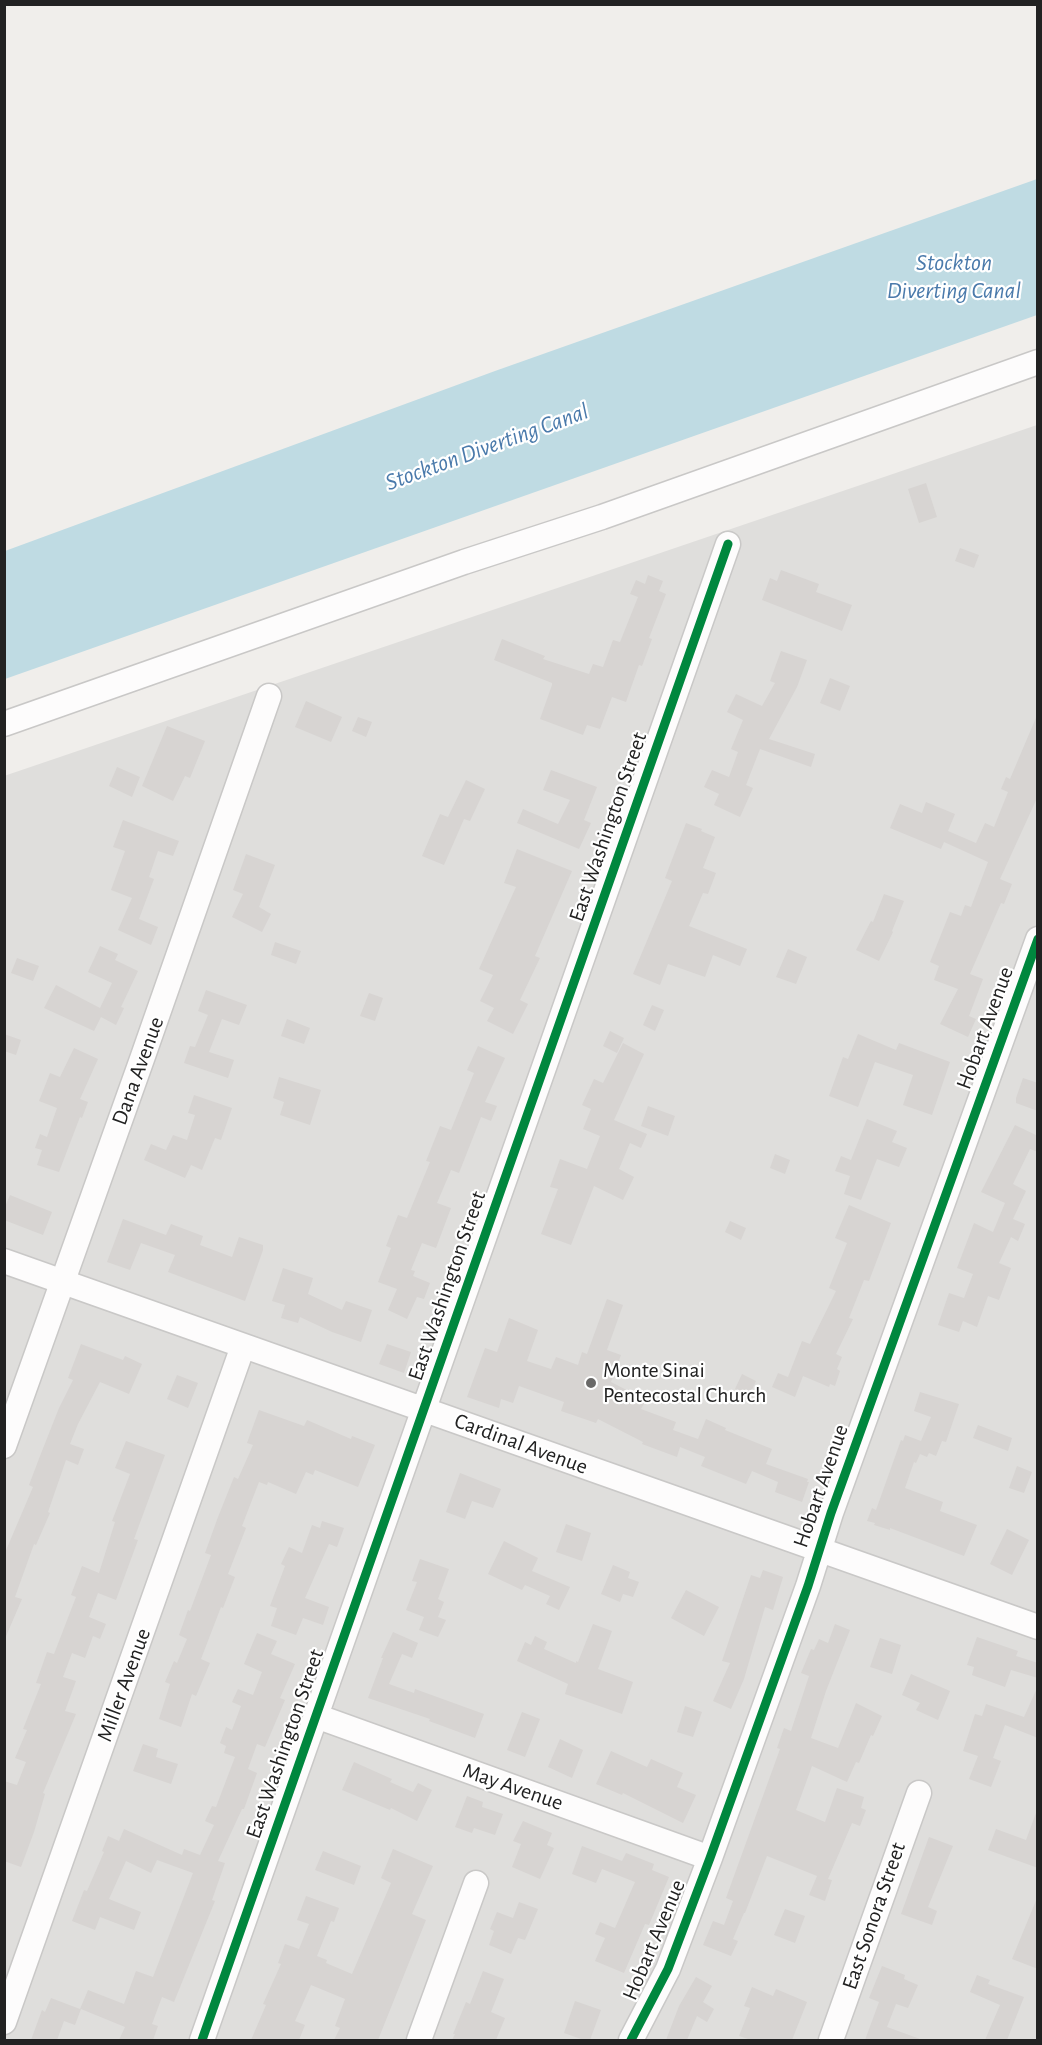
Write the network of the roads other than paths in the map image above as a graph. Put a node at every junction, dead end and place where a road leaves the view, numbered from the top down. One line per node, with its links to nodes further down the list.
1 (1038, 362): 4 (street)
2 (728, 544): 9 (street, East Washington Street)
3 (269, 696): 7 (street, Dana Avenue)
4 (4, 724)
5 (1038, 939): 11 (street, Hobart Avenue)
6 (4, 1261): 7 (street, Cardinal Avenue)
7 (62, 1283): 8 (street, Cardinal Avenue); 10 (street, Dana Avenue)
8 (243, 1346): 9 (street, Cardinal Avenue); 17 (street, Miller Avenue)
9 (424, 1411): 11 (street, Cardinal Avenue); 13 (street, East Washington Street)
10 (4, 1446)
11 (820, 1550): 12 (street, Cardinal Avenue); 15 (street, Hobart Avenue)
12 (1038, 1626)
13 (316, 1716): 15 (street, May Avenue); 18 (street, East Washington Street)
14 (919, 1793): 21 (street, East Sonora Street)
15 (710, 1858): 20 (street, Hobart Avenue)
16 (476, 1883): 19 (street)
17 (4, 2022)
18 (202, 2040)
19 (419, 2040)
20 (631, 2040)
21 (831, 2040)

